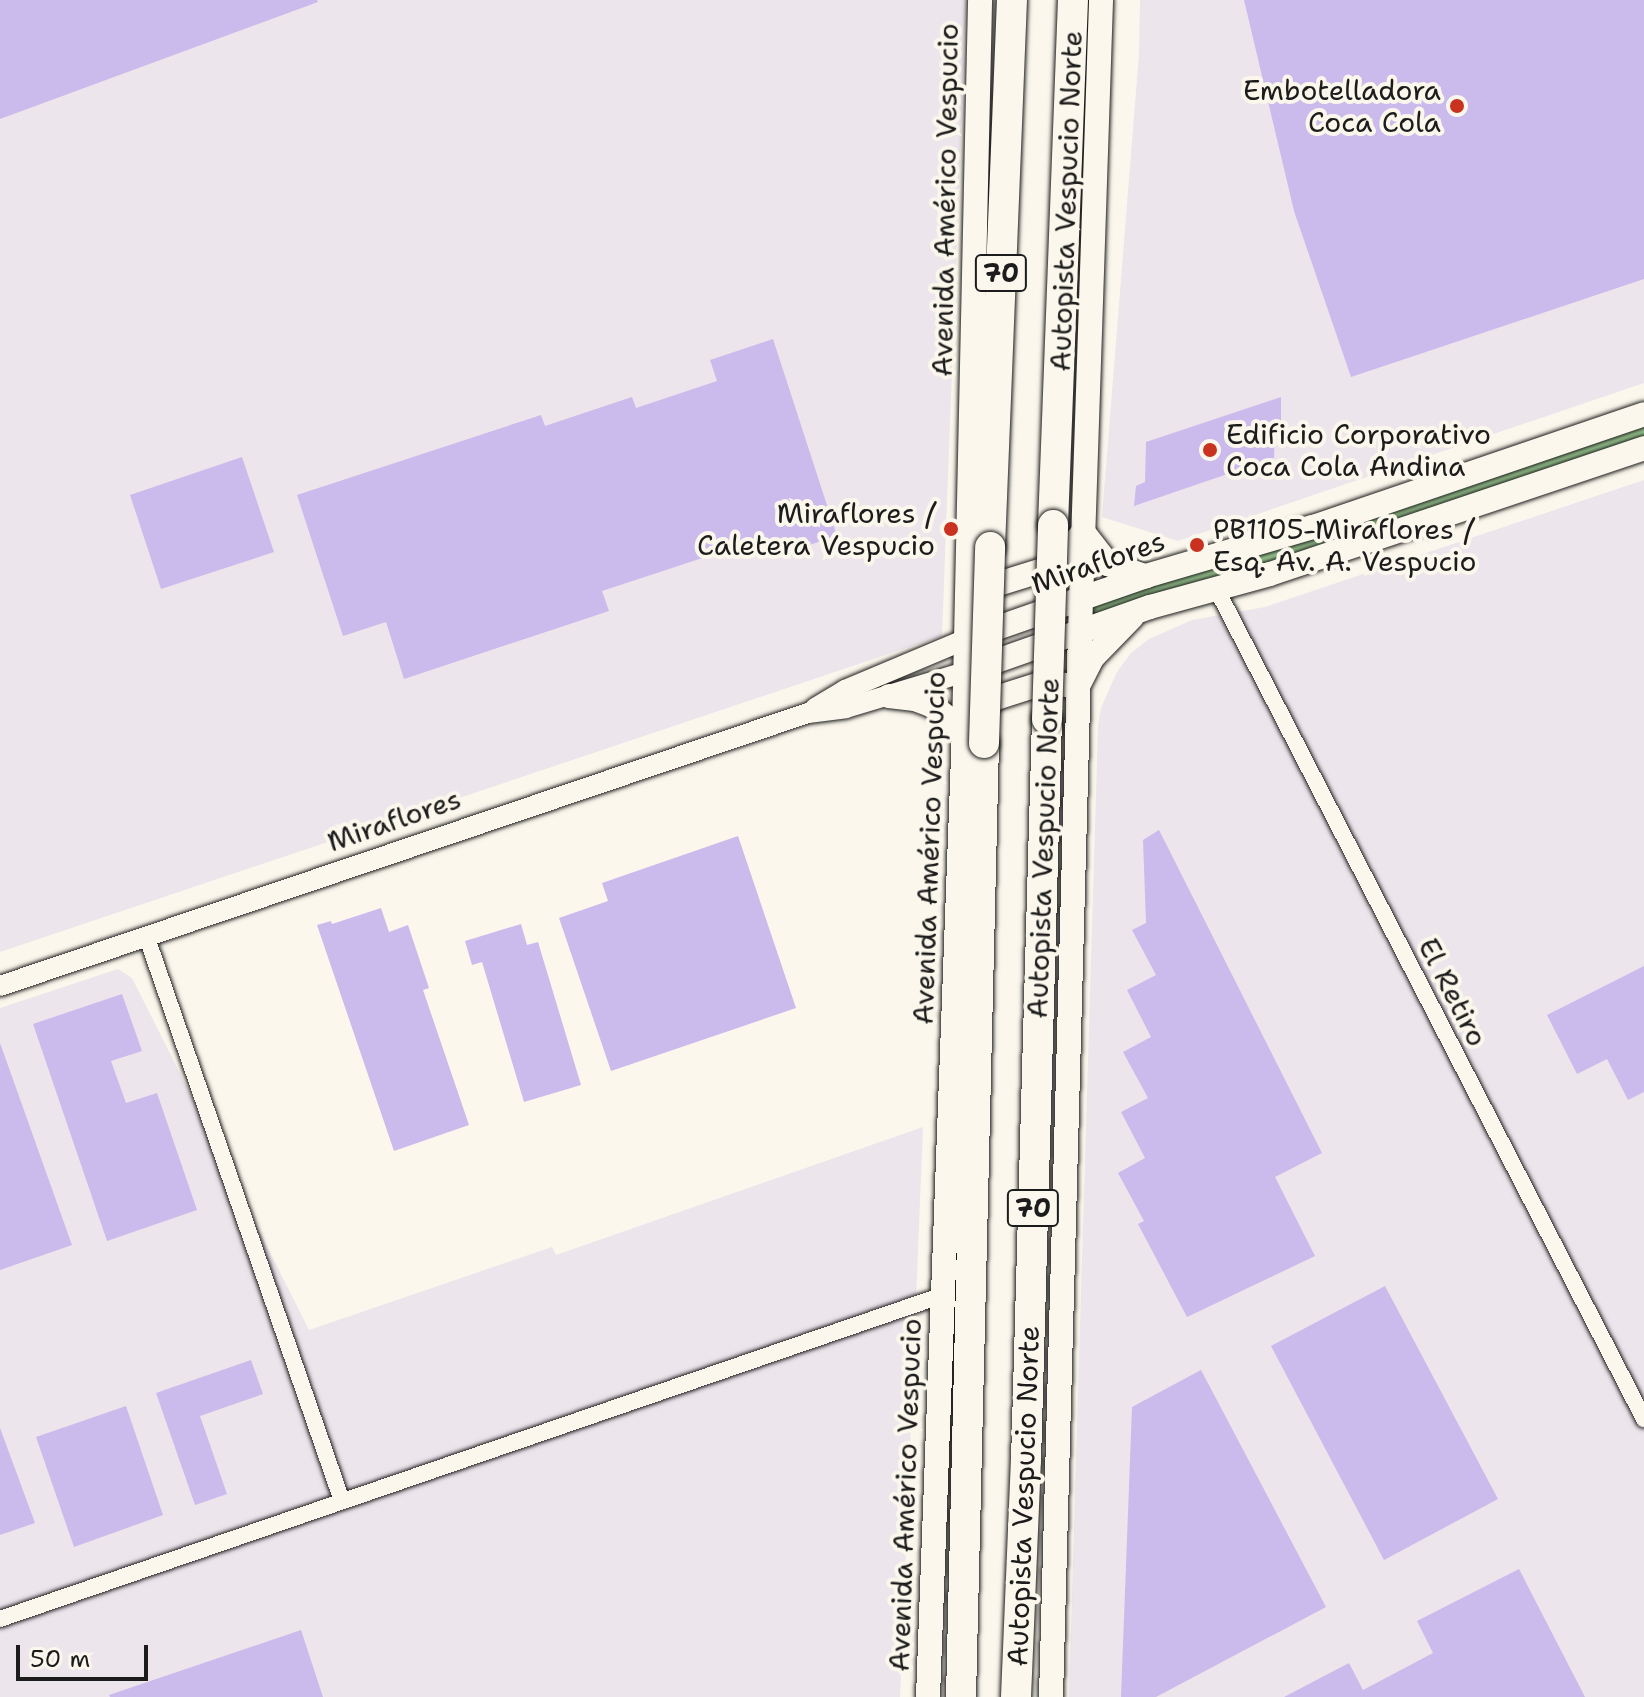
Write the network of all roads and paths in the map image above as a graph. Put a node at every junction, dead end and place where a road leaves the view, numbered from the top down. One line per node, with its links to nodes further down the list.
1 (980, 0): 9 (main road, Avenida Américo Vespucio)
2 (1012, 0): 19 (highway, Autopista Vespucio Norte / 70, bridge)
3 (1073, 0): 28 (highway, Autopista Vespucio Norte / 70, bridge)
4 (1101, 0): 7 (main road)
5 (1644, 414): 8 (main road, Miraflores)
6 (1644, 448): 10 (main road, Miraflores)
7 (1083, 532): 8 (main road); 9 (main road); 11 (main road)
8 (1146, 576): 11 (main road, Miraflores)
9 (965, 578): 14 (main road, Avenida Américo Vespucio)
10 (1216, 588): 12 (main road, Miraflores); 23 (street, El Retiro)
11 (1081, 599): 13 (main road); 14 (main road, Miraflores)
12 (1139, 610): 13 (main road, Miraflores); 16 (main road)
13 (1080, 631): 15 (main road, Miraflores); 16 (main road)
14 (964, 640): 15 (main road, Avenida Américo Vespucio); 18 (street, Miraflores)
15 (965, 672): 17 (street, Miraflores); 19 (main road, Avenida Américo Vespucio)
16 (1078, 686): 19 (main road); 29 (main road)
17 (889, 696): 18 (street, Miraflores); 19 (main road)
18 (808, 713): 20 (street, Miraflores)
19 (974, 736): 22 (main road, Avenida Américo Vespucio); 27 (highway, Autopista Vespucio Norte / 70)
20 (146, 935): 21 (street, Miraflores); 24 (street)
21 (0, 986)
22 (943, 1295): 24 (street); 26 (main road, Avenida Américo Vespucio)
23 (1644, 1419)
24 (342, 1501): 25 (street)
25 (0, 1619)
26 (928, 1697)
27 (961, 1697)
28 (1016, 1697)
29 (1051, 1697)

